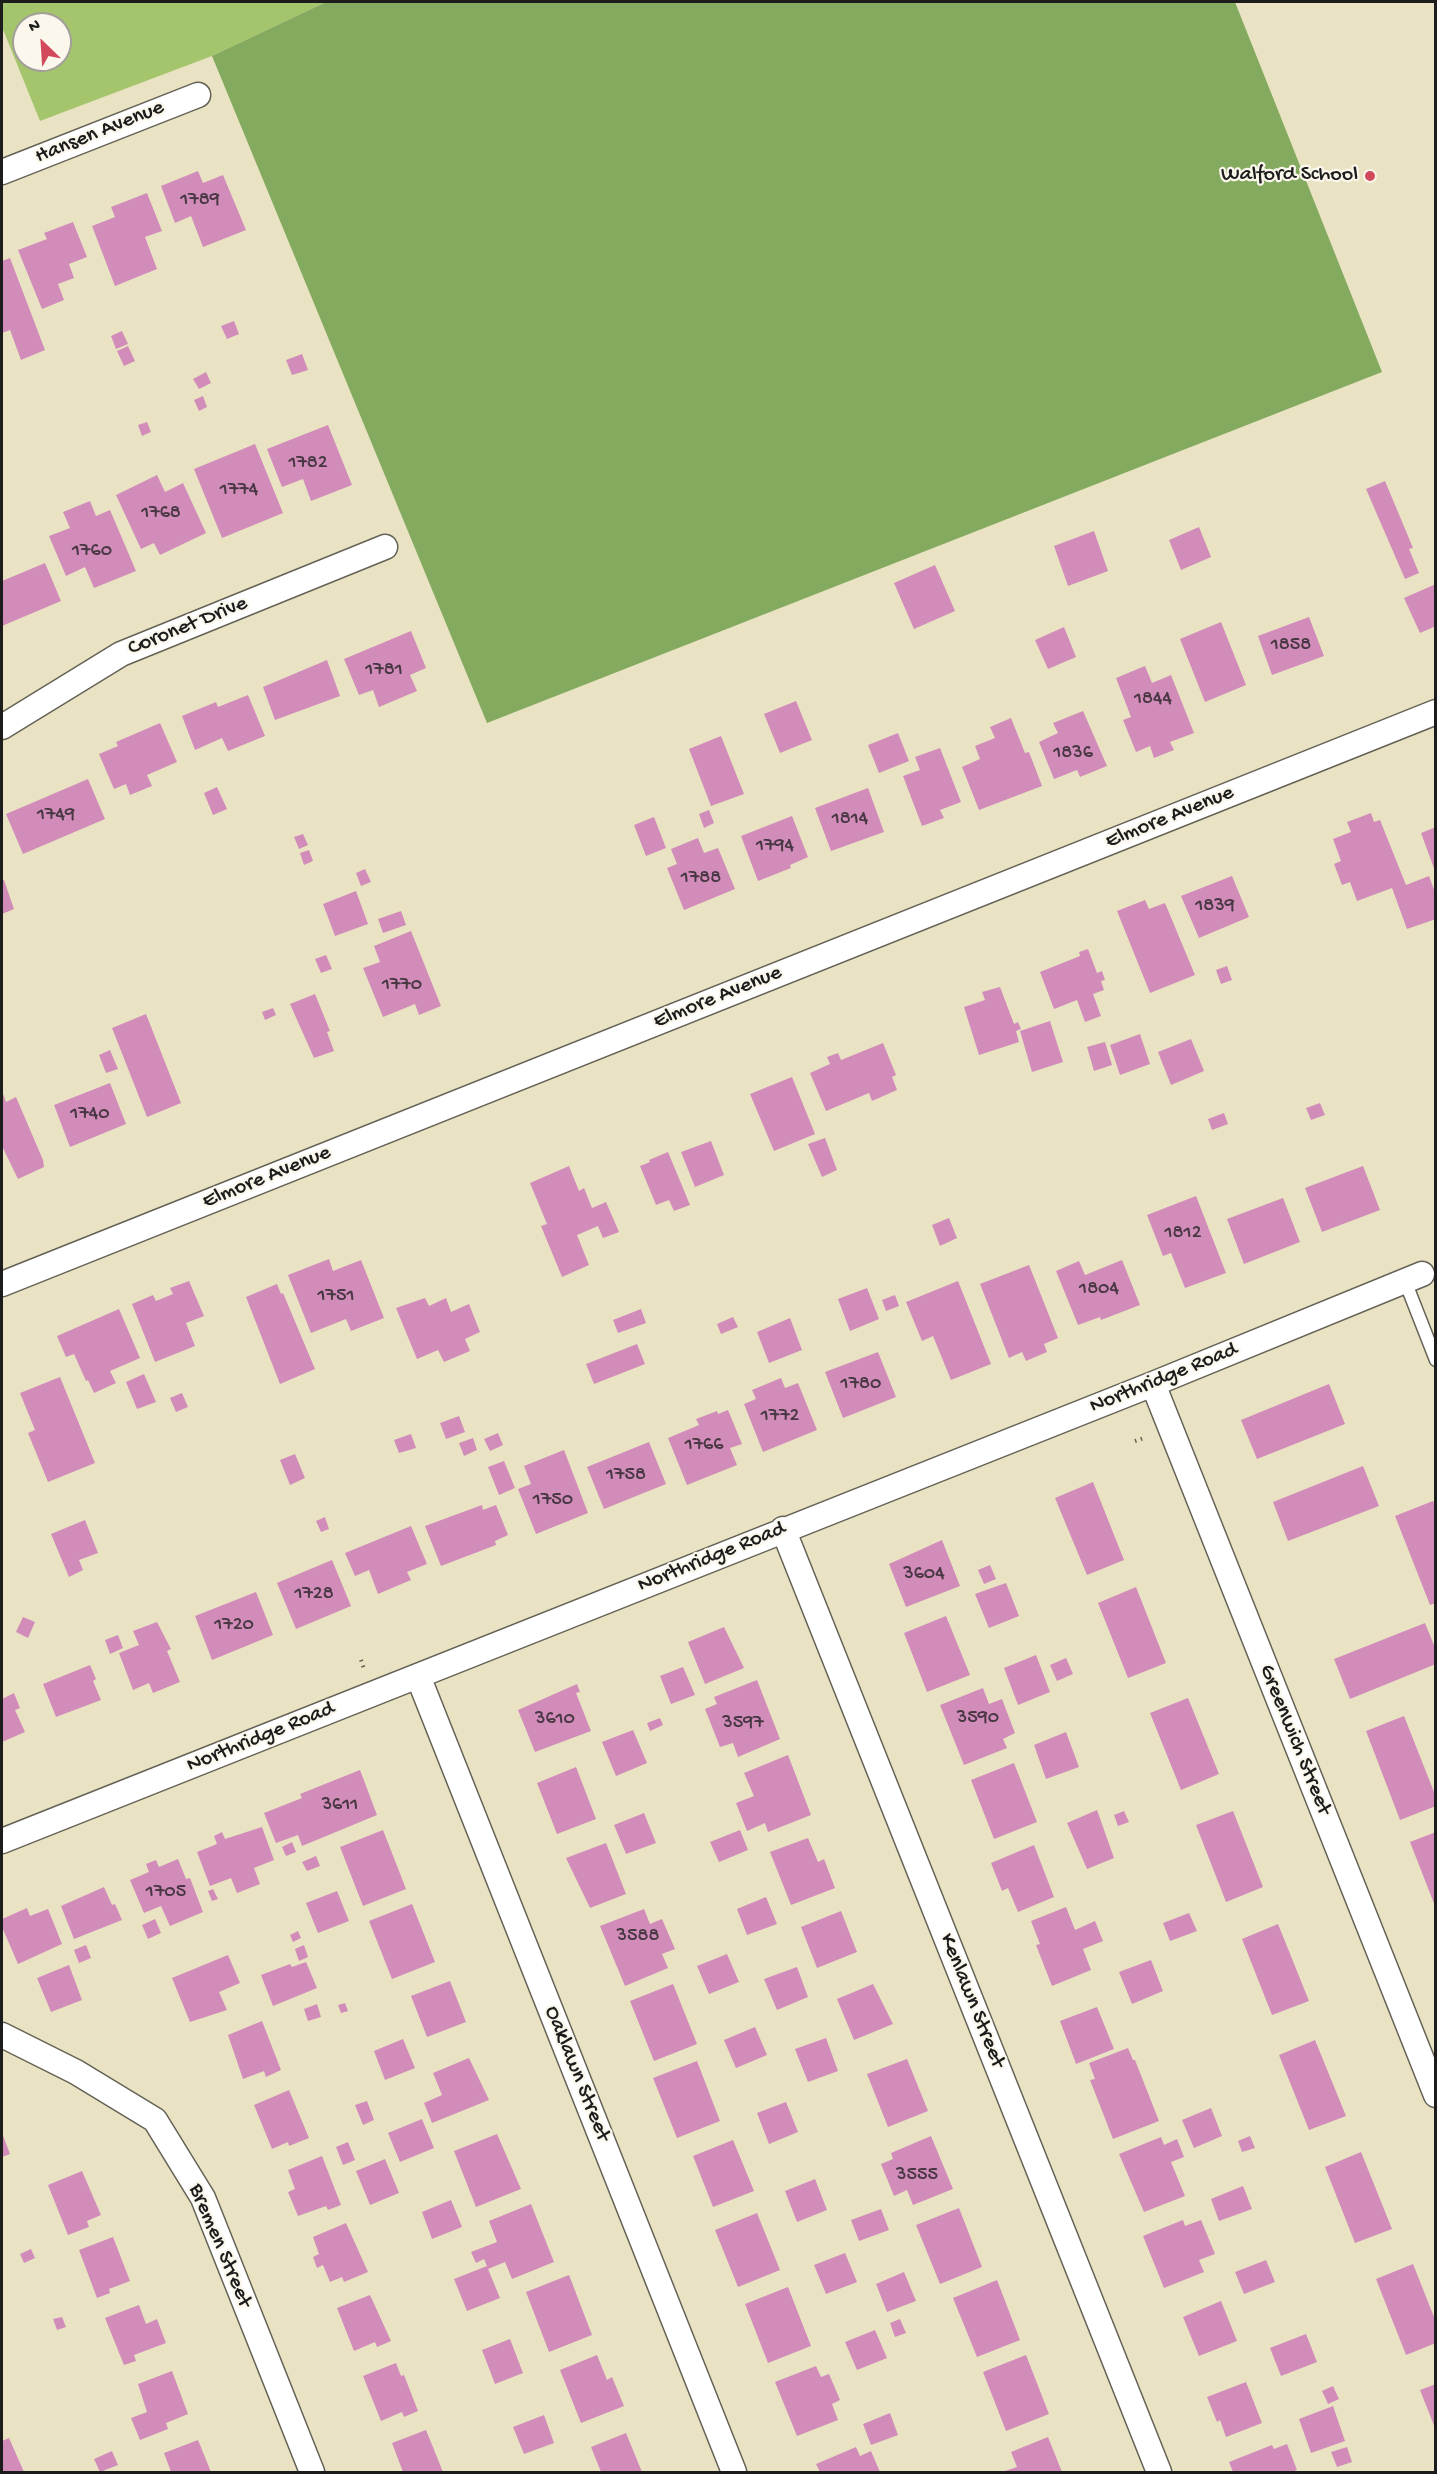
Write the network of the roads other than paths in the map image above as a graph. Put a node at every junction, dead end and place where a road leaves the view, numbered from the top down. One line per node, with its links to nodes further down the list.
1 (198, 94): 2 (street, Hansen Avenue)
2 (2, 172)
3 (385, 547): 5 (street, Coronet Drive)
4 (1436, 712): 7 (street, Elmore Avenue)
5 (2, 727)
6 (1421, 1275): 8 (lane); 9 (street, Northridge Road)
7 (2, 1284)
8 (1436, 1360)
9 (1153, 1384): 10 (street, Northridge Road); 14 (street, Greenwich Street)
10 (783, 1529): 11 (street, Northridge Road); 17 (street, Kenlawn Street)
11 (418, 1676): 12 (street, Northridge Road); 16 (street, Oaklawn Street)
12 (2, 1841)
13 (2, 2035): 15 (street, Bremen Street)
14 (1436, 2095)
15 (312, 2472)
16 (734, 2472)
17 (1159, 2472)

